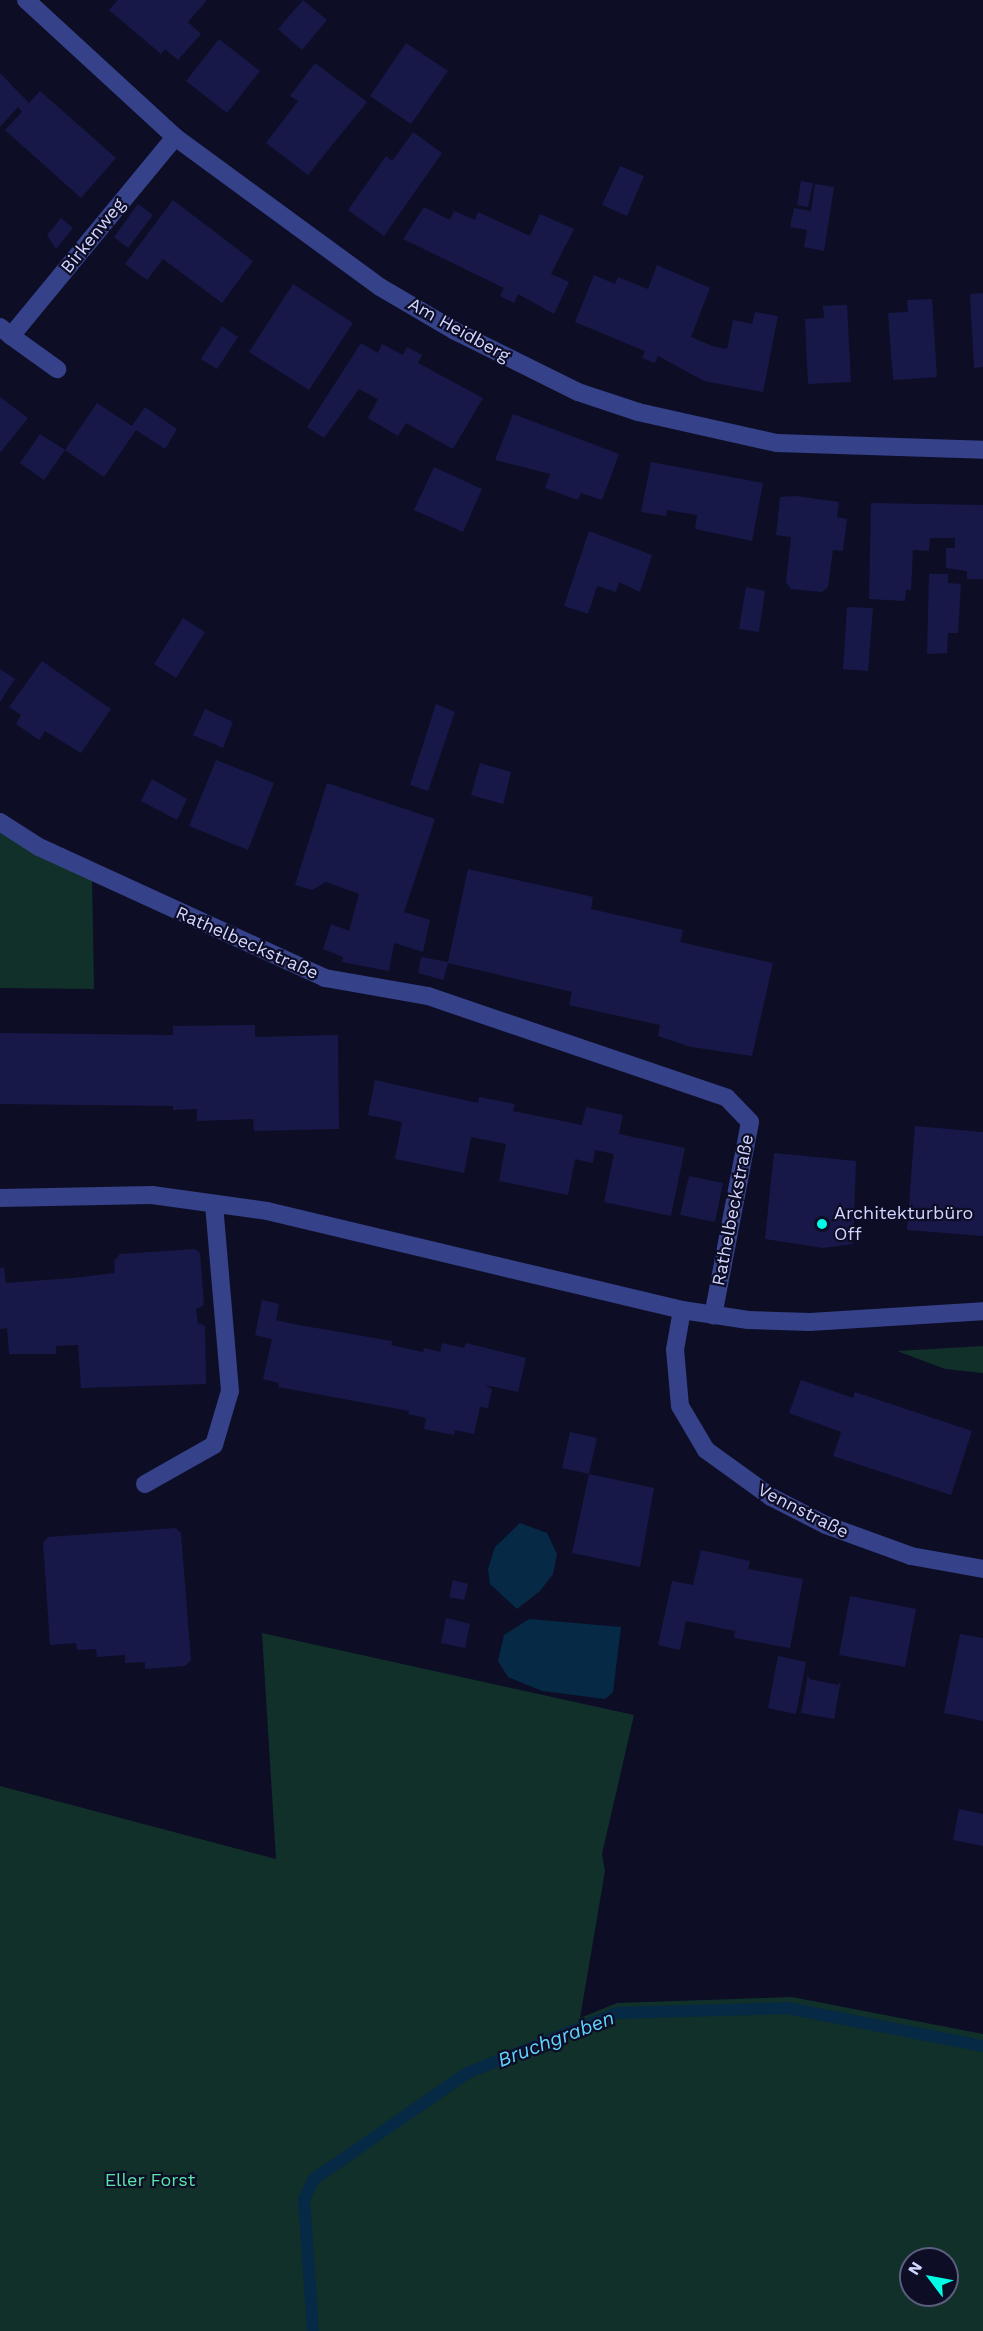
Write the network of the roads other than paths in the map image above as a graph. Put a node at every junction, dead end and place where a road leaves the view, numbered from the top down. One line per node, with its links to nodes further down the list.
1 (26, 0): 2 (street, Am Heidberg)
2 (175, 137): 3 (street, Birkenweg); 5 (street, Am Heidberg)
3 (5, 332): 4 (street, Birkenweg)
4 (57, 369)
5 (983, 450)
6 (0, 822): 11 (street, Rathelbeckstraße)
7 (0, 1198): 8 (street)
8 (214, 1204): 9 (street); 12 (street)
9 (682, 1310): 11 (street); 13 (street, Vennstraße)
10 (983, 1311): 11 (street)
11 (712, 1316)
12 (145, 1484)
13 (983, 1569)

